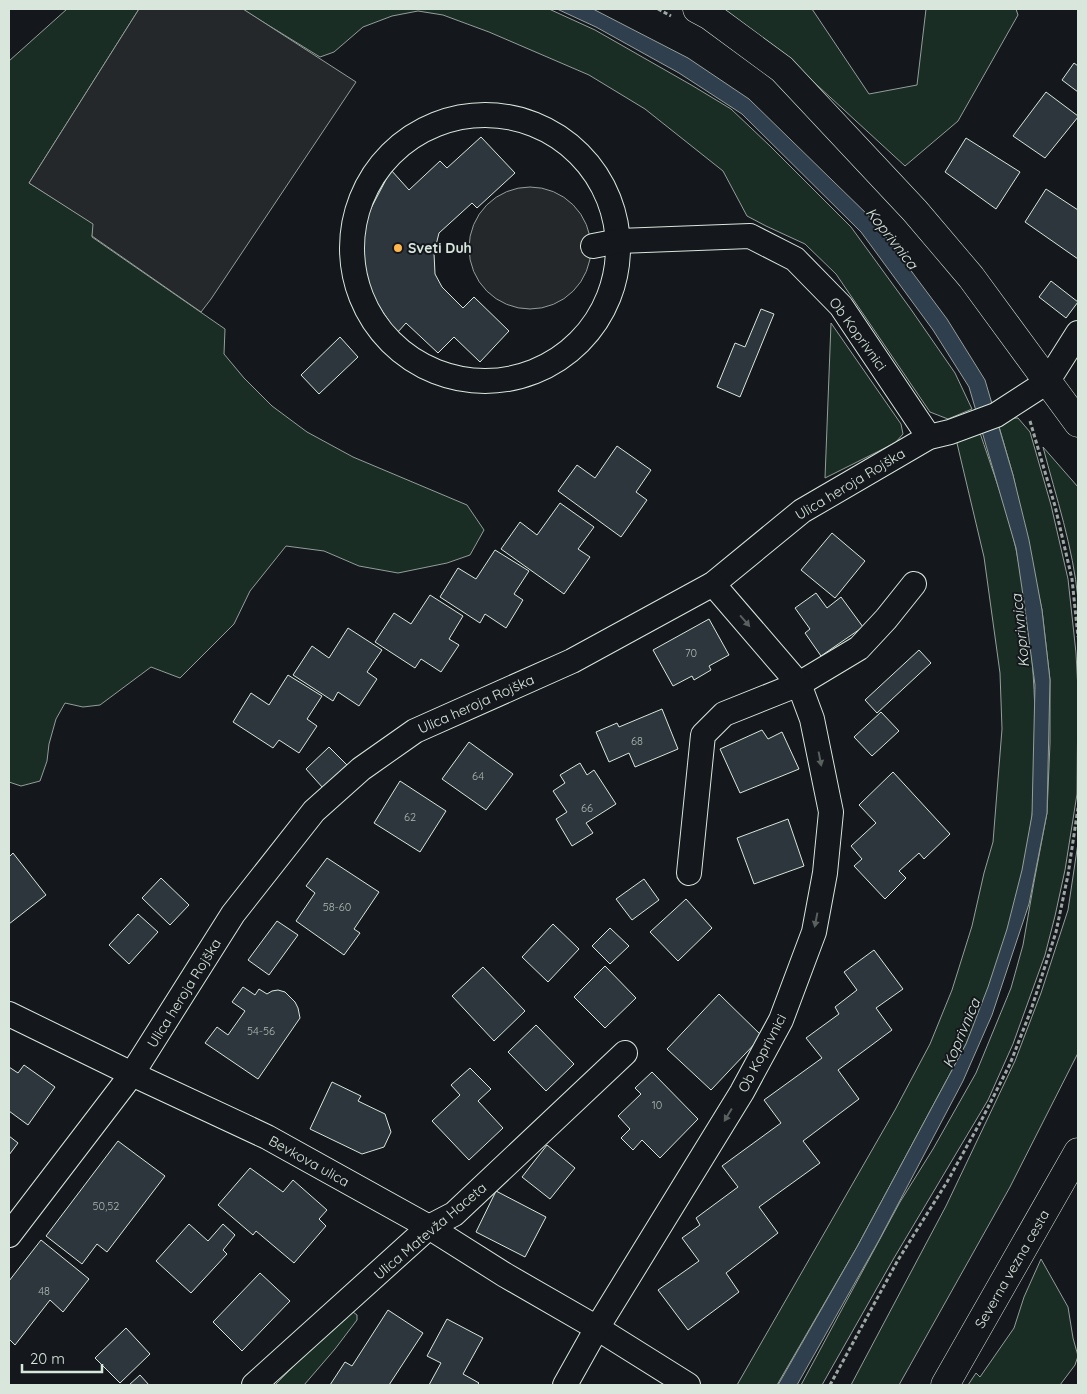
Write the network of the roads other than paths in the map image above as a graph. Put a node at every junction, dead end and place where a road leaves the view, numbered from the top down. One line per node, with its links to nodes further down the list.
1 (697, 9): 5 (street)
2 (620, 241): 2 (street); 3 (street, Ob Koprivnici); 7 (street, Ob Koprivnici)
3 (593, 246)
4 (1078, 333): 5 (street)
5 (1047, 382): 6 (street); 7 (street, Ulica heroja Rojška)
6 (1078, 423)
7 (939, 435): 8 (street, Ulica heroja Rojška)
8 (712, 584): 10 (street, Ob Koprivnici, one-way to 10); 14 (street, Ulica heroja Rojška)
9 (914, 584): 10 (street)
10 (800, 684): 11 (street); 18 (street, Ob Koprivnici, one-way to 18)
11 (689, 873)
12 (9, 1014): 14 (street, Bevkova ulica)
13 (625, 1053): 16 (street, Ulica Matevža Haceta)
14 (132, 1074): 16 (street, Bevkova ulica); 17 (street, Ulica heroja Rojška)
15 (1078, 1152): 22 (street, Severna vezna cesta)
16 (429, 1227): 18 (street, Bevkova ulica); 19 (street, Ulica Matevža Haceta)
17 (9, 1235)
18 (597, 1328): 20 (street, Ob Koprivnici); 21 (street, Bevkova ulica)
19 (254, 1385)
20 (565, 1385)
21 (688, 1385)
22 (945, 1385)

